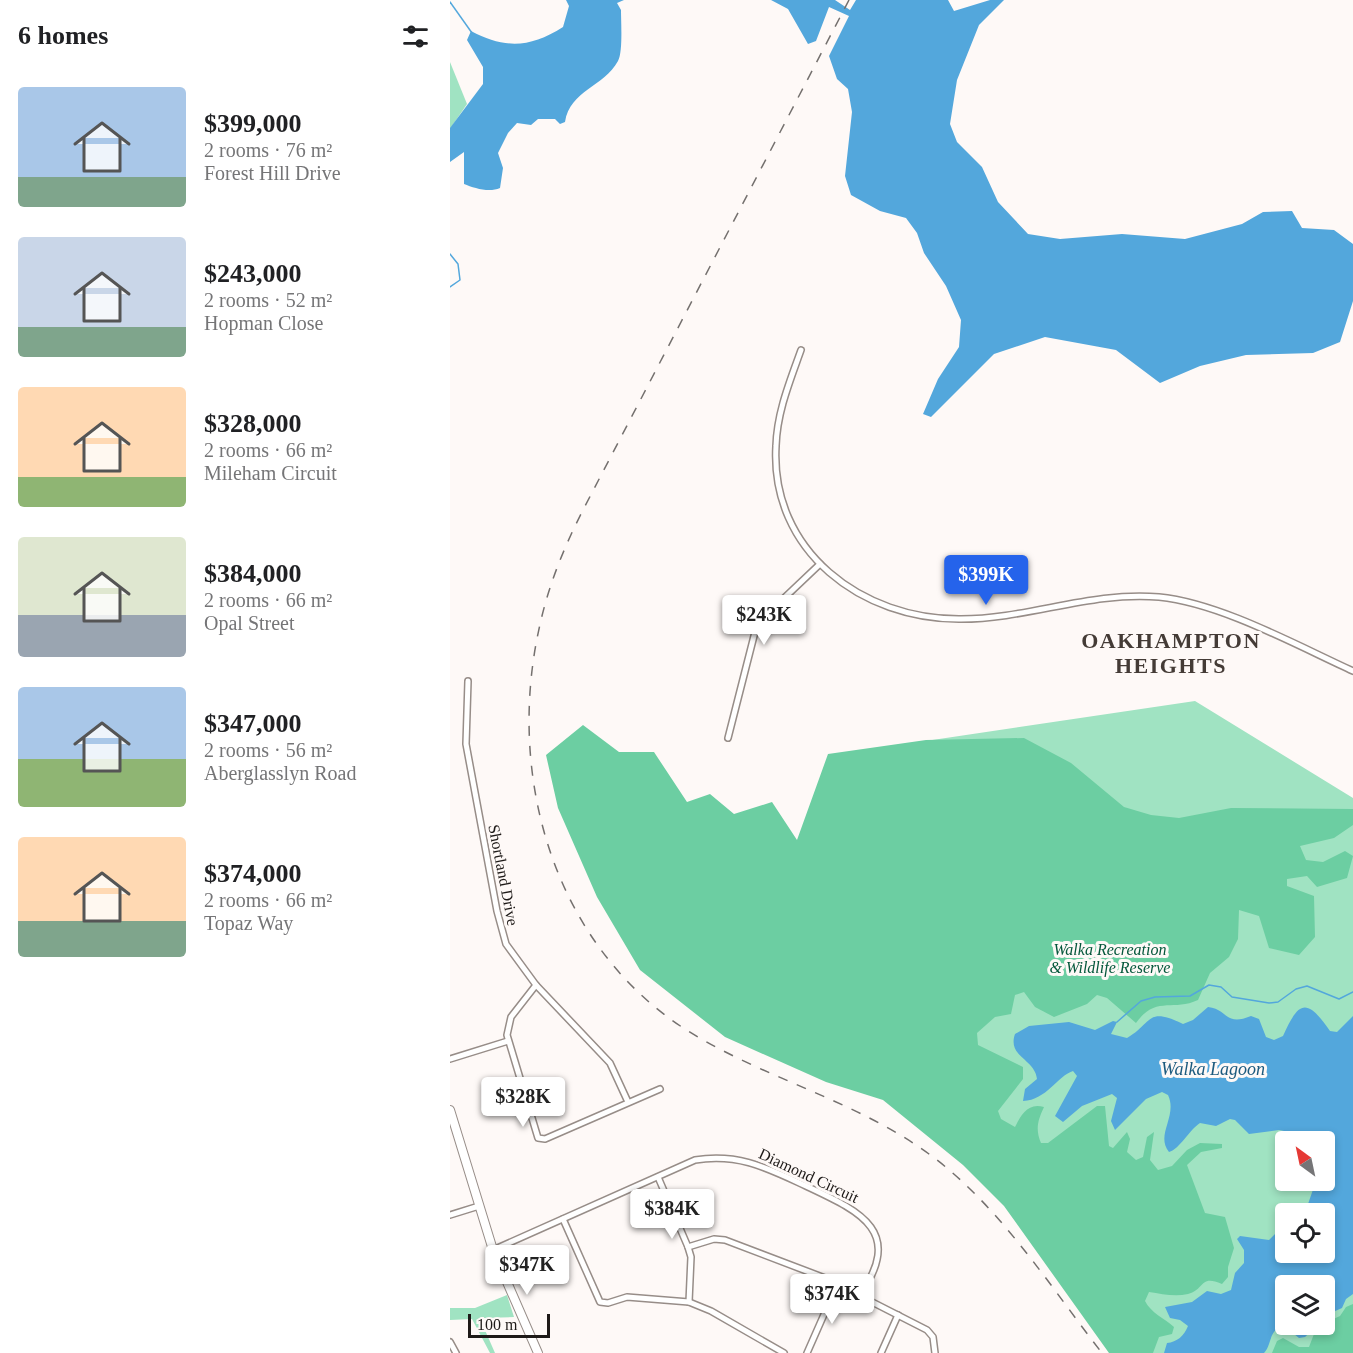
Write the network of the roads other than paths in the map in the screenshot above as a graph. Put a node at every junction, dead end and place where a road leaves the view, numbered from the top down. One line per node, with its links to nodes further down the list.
1 (801, 350): 2 (street)
2 (820, 564): 3 (street); 5 (street)
3 (1353, 671)
4 (468, 681): 6 (street, Shortland Drive)
5 (728, 738)
6 (536, 985): 7 (street); 10 (street, Shortland Drive)
7 (508, 1041): 8 (street); 10 (street)
8 (450, 1059)
9 (660, 1089): 10 (street)
10 (628, 1102)
11 (450, 1110): 13 (main road)
12 (658, 1177): 15 (street, Diamond Circuit); 16 (street); 19 (street, Diamond Circuit)
13 (479, 1206): 14 (street); 17 (main road)
14 (450, 1215)
15 (563, 1219): 17 (street, Diamond Circuit); 20 (street)
16 (688, 1247): 18 (street); 20 (street)
17 (493, 1250): 24 (main road)
18 (837, 1285): 19 (street); 26 (street)
19 (859, 1296): 21 (street)
20 (689, 1302): 25 (street)
21 (897, 1315): 27 (street); 28 (street)
22 (450, 1342): 23 (street)
23 (456, 1353)
24 (538, 1353)
25 (784, 1353)
26 (807, 1353)
27 (881, 1353)
28 (935, 1353)

